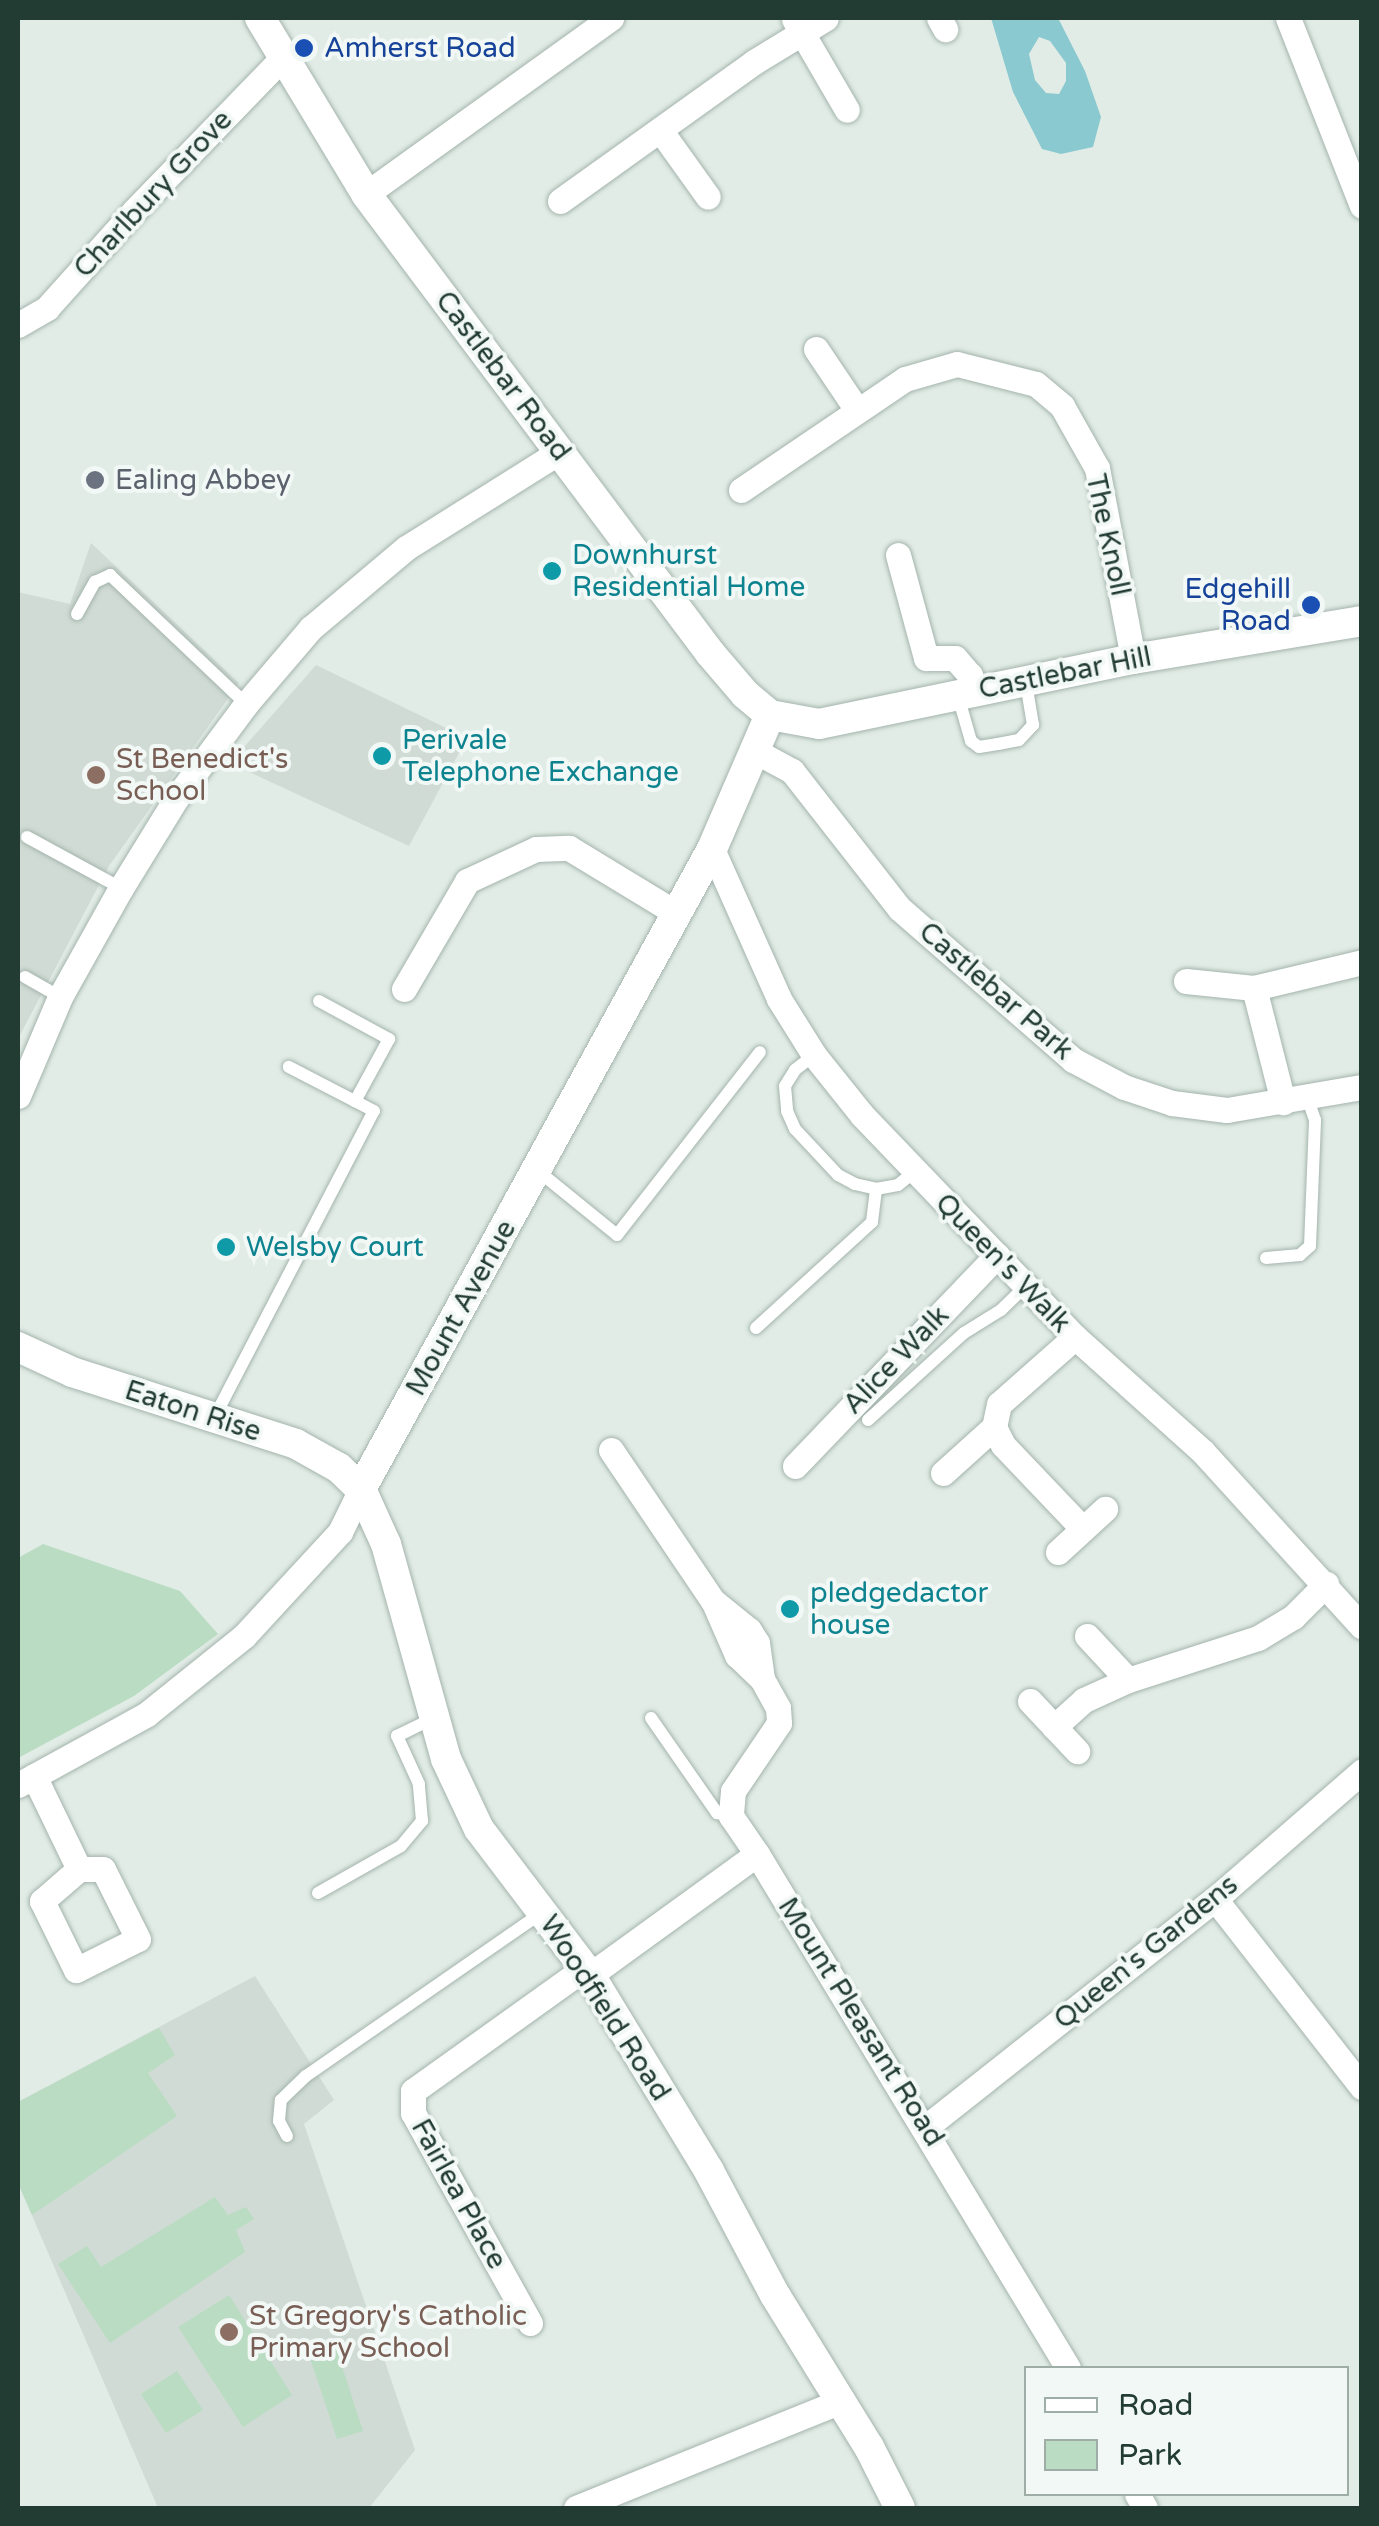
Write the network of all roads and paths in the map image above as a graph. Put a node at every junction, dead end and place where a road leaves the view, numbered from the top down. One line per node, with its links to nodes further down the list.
1 (260, 18): 6 (street, Castlebar Road)
2 (611, 18): 9 (street)
3 (826, 18): 5 (street)
4 (1288, 18): 12 (street)
5 (796, 26): 7 (street); 8 (street)
6 (284, 56): 9 (street, Castlebar Road); 13 (street, Charlbury Grove)
7 (846, 110)
8 (660, 130): 10 (street); 11 (street)
9 (366, 194): 16 (street, Castlebar Road)
10 (708, 197)
11 (560, 202)
12 (1362, 206)
13 (18, 325)
14 (816, 348): 15 (street)
15 (857, 410): 17 (street, The Knoll); 21 (street, The Knoll)
16 (559, 452): 24 (street); 25 (street, Castlebar Road)
17 (742, 490)
18 (898, 555): 23 (street)
19 (77, 614): 24 (lane)
20 (1362, 621): 21 (street, Castlebar Hill)
21 (1133, 659): 22 (street, Castlebar Hill)
22 (1025, 680): 23 (street, Castlebar Hill); 23 (lane)
23 (965, 683): 25 (street, Castlebar Hill)
24 (246, 704): 29 (street)
25 (770, 714): 26 (street, Mount Avenue)
26 (755, 751): 28 (street, Mount Avenue); 43 (street, Castlebar Park)
27 (27, 838): 29 (lane)
28 (712, 849): 30 (street, Mount Avenue); 39 (street, Queen's Walk)
29 (121, 888): 36 (street)
30 (676, 914): 35 (street); 45 (street, Mount Avenue)
31 (1362, 962): 34 (street)
32 (25, 977): 36 (lane)
33 (1186, 981): 34 (street)
34 (1254, 988): 43 (street)
35 (404, 989)
36 (60, 997): 42 (street)
37 (319, 1002): 44 (lane)
38 (760, 1052): 45 (lane)
39 (814, 1056): 46 (street, Queen's Walk); 47 (lane)
40 (289, 1066): 44 (lane)
41 (1362, 1088): 43 (street, Castlebar Park)
42 (18, 1096)
43 (1295, 1099): 49 (lane)
44 (355, 1101): 54 (lane)
45 (536, 1170): 60 (street, Mount Avenue)
46 (914, 1172): 47 (lane); 48 (street, Queen's Walk)
47 (876, 1189): 51 (lane)
48 (997, 1255): 50 (street, Queen's Walk); 58 (street, Alice Walk)
49 (1266, 1258)
50 (1026, 1286): 52 (street, Queen's Walk); 55 (lane)
51 (756, 1328)
52 (1075, 1337): 56 (street); 64 (street, Queen's Walk)
53 (18, 1347): 54 (street, Eaton Rise)
54 (214, 1418): 60 (street, Eaton Rise)
55 (868, 1420)
56 (994, 1427): 59 (street); 62 (street)
57 (611, 1450): 75 (street)
58 (795, 1466)
59 (943, 1473)
60 (360, 1489): 69 (street, Woodfield Road); 74 (street, Mount Avenue)
61 (1105, 1508): 62 (street)
62 (1083, 1529): 63 (street)
63 (1058, 1552)
64 (1326, 1584): 65 (street, Queen's Walk); 67 (street)
65 (1362, 1627)
66 (1087, 1636): 67 (street)
67 (1128, 1680): 71 (street)
68 (1030, 1701): 71 (street)
69 (434, 1718): 78 (lane); 80 (street, Woodfield Road)
70 (651, 1718): 75 (lane)
71 (1054, 1727): 72 (street)
72 (1077, 1751)
73 (1362, 1771): 79 (street, Queen's Gardens)
74 (26, 1781): 77 (street)
75 (731, 1816): 76 (street, Mount Pleasant Road)
76 (757, 1854): 81 (street); 83 (street, Mount Pleasant Road)
77 (79, 1868)
78 (318, 1893)
79 (1215, 1899): 82 (street); 83 (street, Queen's Gardens)
80 (543, 1912): 81 (street, Woodfield Road); 84 (lane)
81 (587, 1972): 85 (street, Fairlea Place); 87 (street, Woodfield Road)
82 (1362, 2086)
83 (926, 2126): 86 (street, Mount Pleasant Road)
84 (287, 2136)
85 (530, 2323)
86 (1067, 2366)
87 (838, 2402): 88 (street); 89 (street, Woodfield Road)
88 (588, 2506)
89 (900, 2508)

